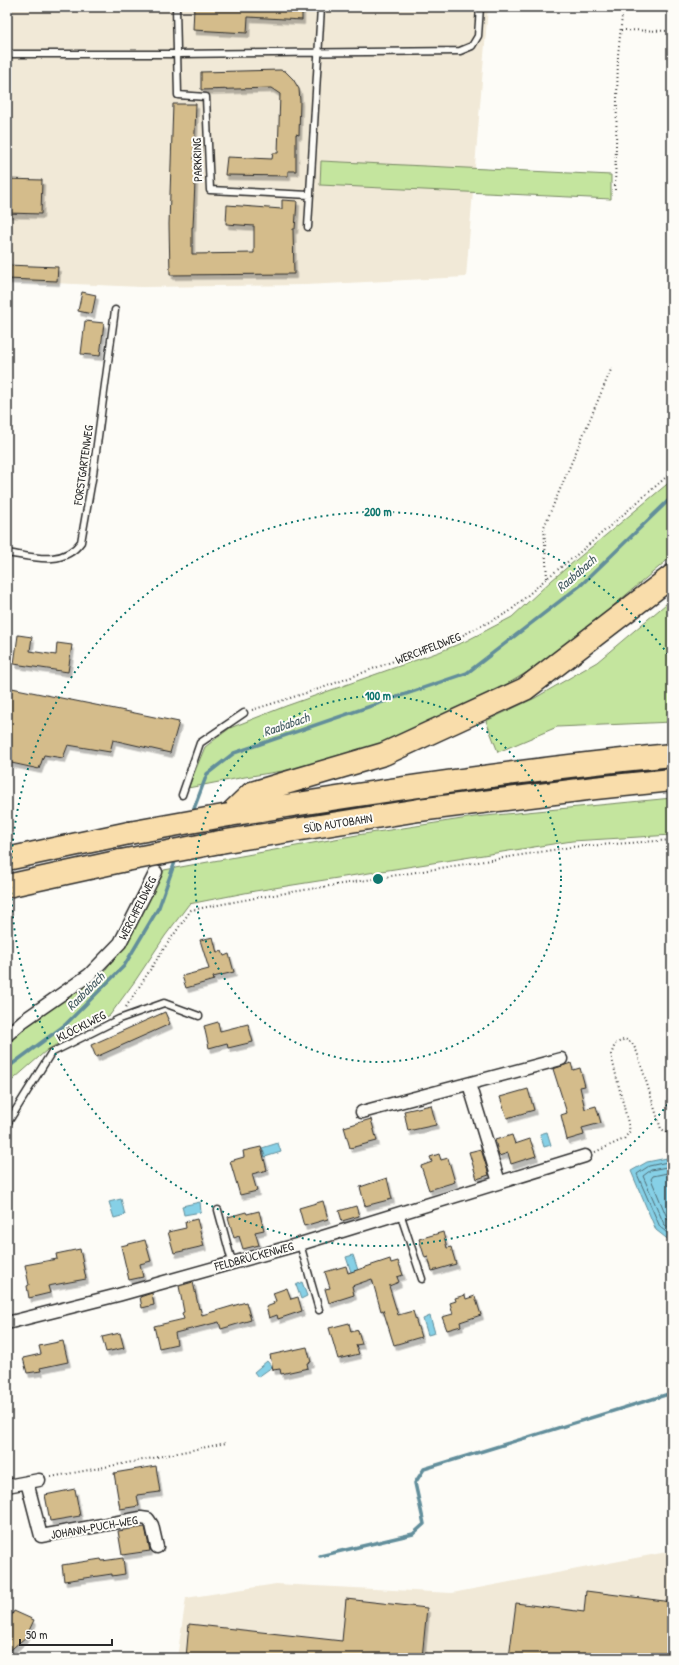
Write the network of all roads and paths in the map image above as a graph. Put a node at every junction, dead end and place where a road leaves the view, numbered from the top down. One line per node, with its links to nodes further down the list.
1 (176, 7): 9 (lane, PARKRING)
2 (321, 7): 7 (lane)
3 (480, 7): 7 (lane)
4 (623, 7): 5 (path)
5 (621, 30): 6 (path); 10 (path)
6 (672, 31)
7 (319, 53): 9 (lane); 11 (lane)
8 (7, 54): 9 (lane)
9 (178, 54): 11 (lane, PARKRING)
10 (616, 190)
11 (310, 195): 12 (lane)
12 (308, 226)
13 (115, 310): 16 (lane, FORSTGARTENWEG)
14 (613, 365): 18 (path)
15 (672, 472): 18 (path, WERCHFELDWEG)
16 (7, 553)
17 (672, 576): 23 (highway)
18 (547, 578): 19 (path, WERCHFELDWEG)
19 (244, 712): 22 (lane)
20 (672, 755): 23 (highway, SÜD AUTOBAHN)
21 (666, 782): 27 (highway, SÜD AUTOBAHN, bridge)
22 (182, 795)
23 (229, 815): 25 (highway, SÜD AUTOBAHN, bridge)
24 (672, 840): 29 (path)
25 (7, 859)
26 (156, 872): 30 (street, WERCHFELDWEG)
27 (7, 886)
28 (199, 1016): 29 (lane, KLÖCKLWEG)
29 (119, 1019): 34 (lane, KLÖCKLWEG)
30 (7, 1035)
31 (561, 1059): 32 (street)
32 (469, 1084): 33 (street); 37 (street)
33 (362, 1112)
34 (7, 1124)
35 (672, 1135): 36 (path)
36 (585, 1156): 37 (street, FELDBRÜCKENWEG)
37 (499, 1182): 39 (street, FELDBRÜCKENWEG)
38 (218, 1210): 41 (lane)
39 (400, 1213): 40 (street, FELDBRÜCKENWEG); 42 (lane)
40 (300, 1244): 41 (street, FELDBRÜCKENWEG); 43 (lane)
41 (232, 1262): 44 (street, FELDBRÜCKENWEG)
42 (422, 1279)
43 (319, 1310)
44 (7, 1323)
45 (226, 1443): 46 (path)
46 (39, 1480): 47 (street)
47 (27, 1482): 48 (street); 49 (street, JOHANN-PUCH-WEG)
48 (7, 1486)
49 (157, 1547)

